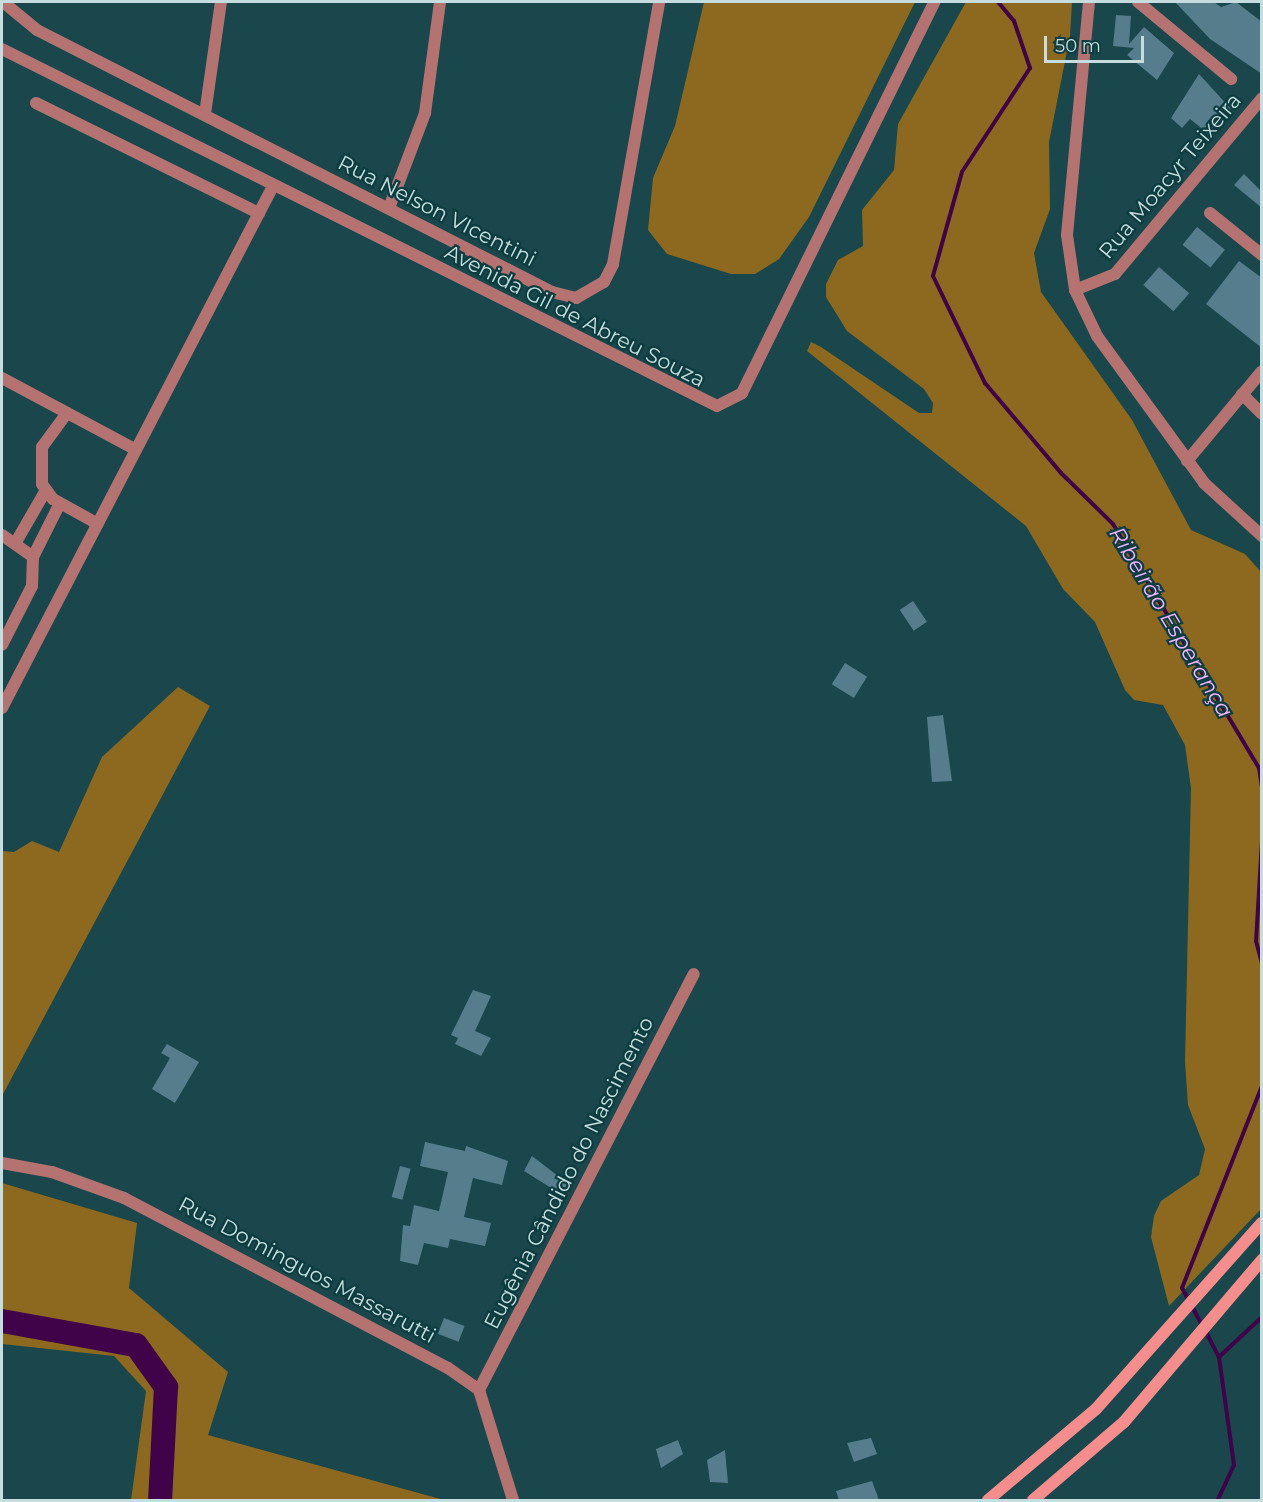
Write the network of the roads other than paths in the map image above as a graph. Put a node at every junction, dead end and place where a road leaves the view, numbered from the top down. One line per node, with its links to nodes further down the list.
1 (221, 2): 12 (street)
2 (440, 2): 14 (street)
3 (660, 2): 14 (street, Rua Nelson VIcentini)
4 (934, 2): 13 (street, Avenida Gil de Abreu Souza)
5 (1089, 2): 18 (street)
6 (1138, 2): 9 (street)
7 (5, 3): 12 (street, Rua Nelson VIcentini)
8 (2, 49): 13 (street, Avenida Gil de Abreu Souza)
9 (1231, 79)
10 (1262, 98): 18 (street, Rua Moacyr Teixeira)
11 (36, 102): 15 (street)
12 (205, 114): 14 (street, Rua Nelson VIcentini)
13 (273, 186): 15 (street)
14 (389, 208)
15 (259, 213): 25 (street)
16 (1210, 213): 17 (street)
17 (1262, 255)
18 (1074, 290): 26 (street)
19 (1262, 371): 21 (street)
20 (2, 378): 23 (street)
21 (1257, 384): 22 (street)
22 (1242, 394): 24 (street); 26 (street)
23 (67, 413): 25 (street); 27 (street)
24 (1262, 414)
25 (136, 450): 29 (street)
26 (1187, 460): 31 (street)
27 (46, 490): 28 (street); 32 (street)
28 (60, 503): 29 (street); 33 (street)
29 (98, 524): 35 (street)
30 (2, 535): 32 (street)
31 (1262, 536)
32 (16, 542): 33 (street)
33 (33, 557): 34 (street)
34 (2, 645)
35 (2, 708)
36 (694, 974): 40 (street, Eugênia Cândido do Nascimento)
37 (2, 1163): 40 (street, Rua Dominguos Massarutti)
38 (1262, 1223): 42 (main road)
39 (1262, 1260): 43 (main road)
40 (479, 1390): 41 (street)
41 (513, 1500)
42 (988, 1500)
43 (1033, 1500)

